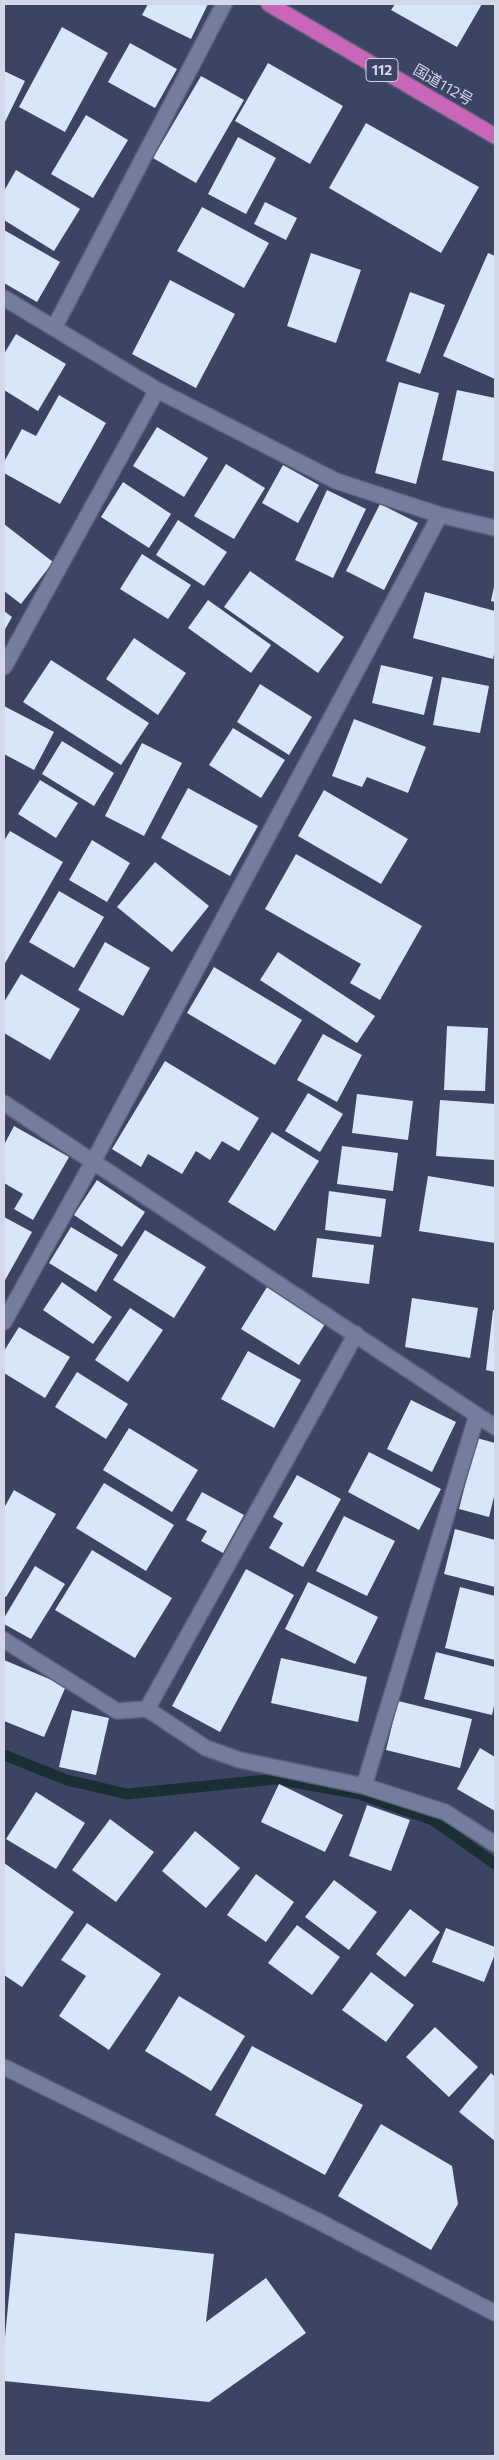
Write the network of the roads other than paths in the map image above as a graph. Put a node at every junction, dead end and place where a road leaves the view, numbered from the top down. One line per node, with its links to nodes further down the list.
1 (224, 4): 5 (lane)
2 (269, 4): 3 (highway, 国道112号 / 112)
3 (495, 136)
4 (4, 298): 5 (lane)
5 (54, 328): 6 (lane)
6 (157, 390): 7 (lane); 9 (lane)
7 (440, 515): 8 (lane); 11 (lane)
8 (495, 528)
9 (4, 667)
10 (4, 1103): 11 (lane)
11 (94, 1160): 12 (lane); 13 (lane)
12 (4, 1322)
13 (356, 1334): 14 (lane); 17 (lane)
14 (477, 1415): 15 (lane); 18 (lane)
15 (495, 1427)
16 (4, 1640): 17 (lane)
17 (147, 1709): 18 (lane)
18 (364, 1786): 19 (lane)
19 (495, 1844)
20 (4, 2067): 21 (lane)
21 (495, 2313)

